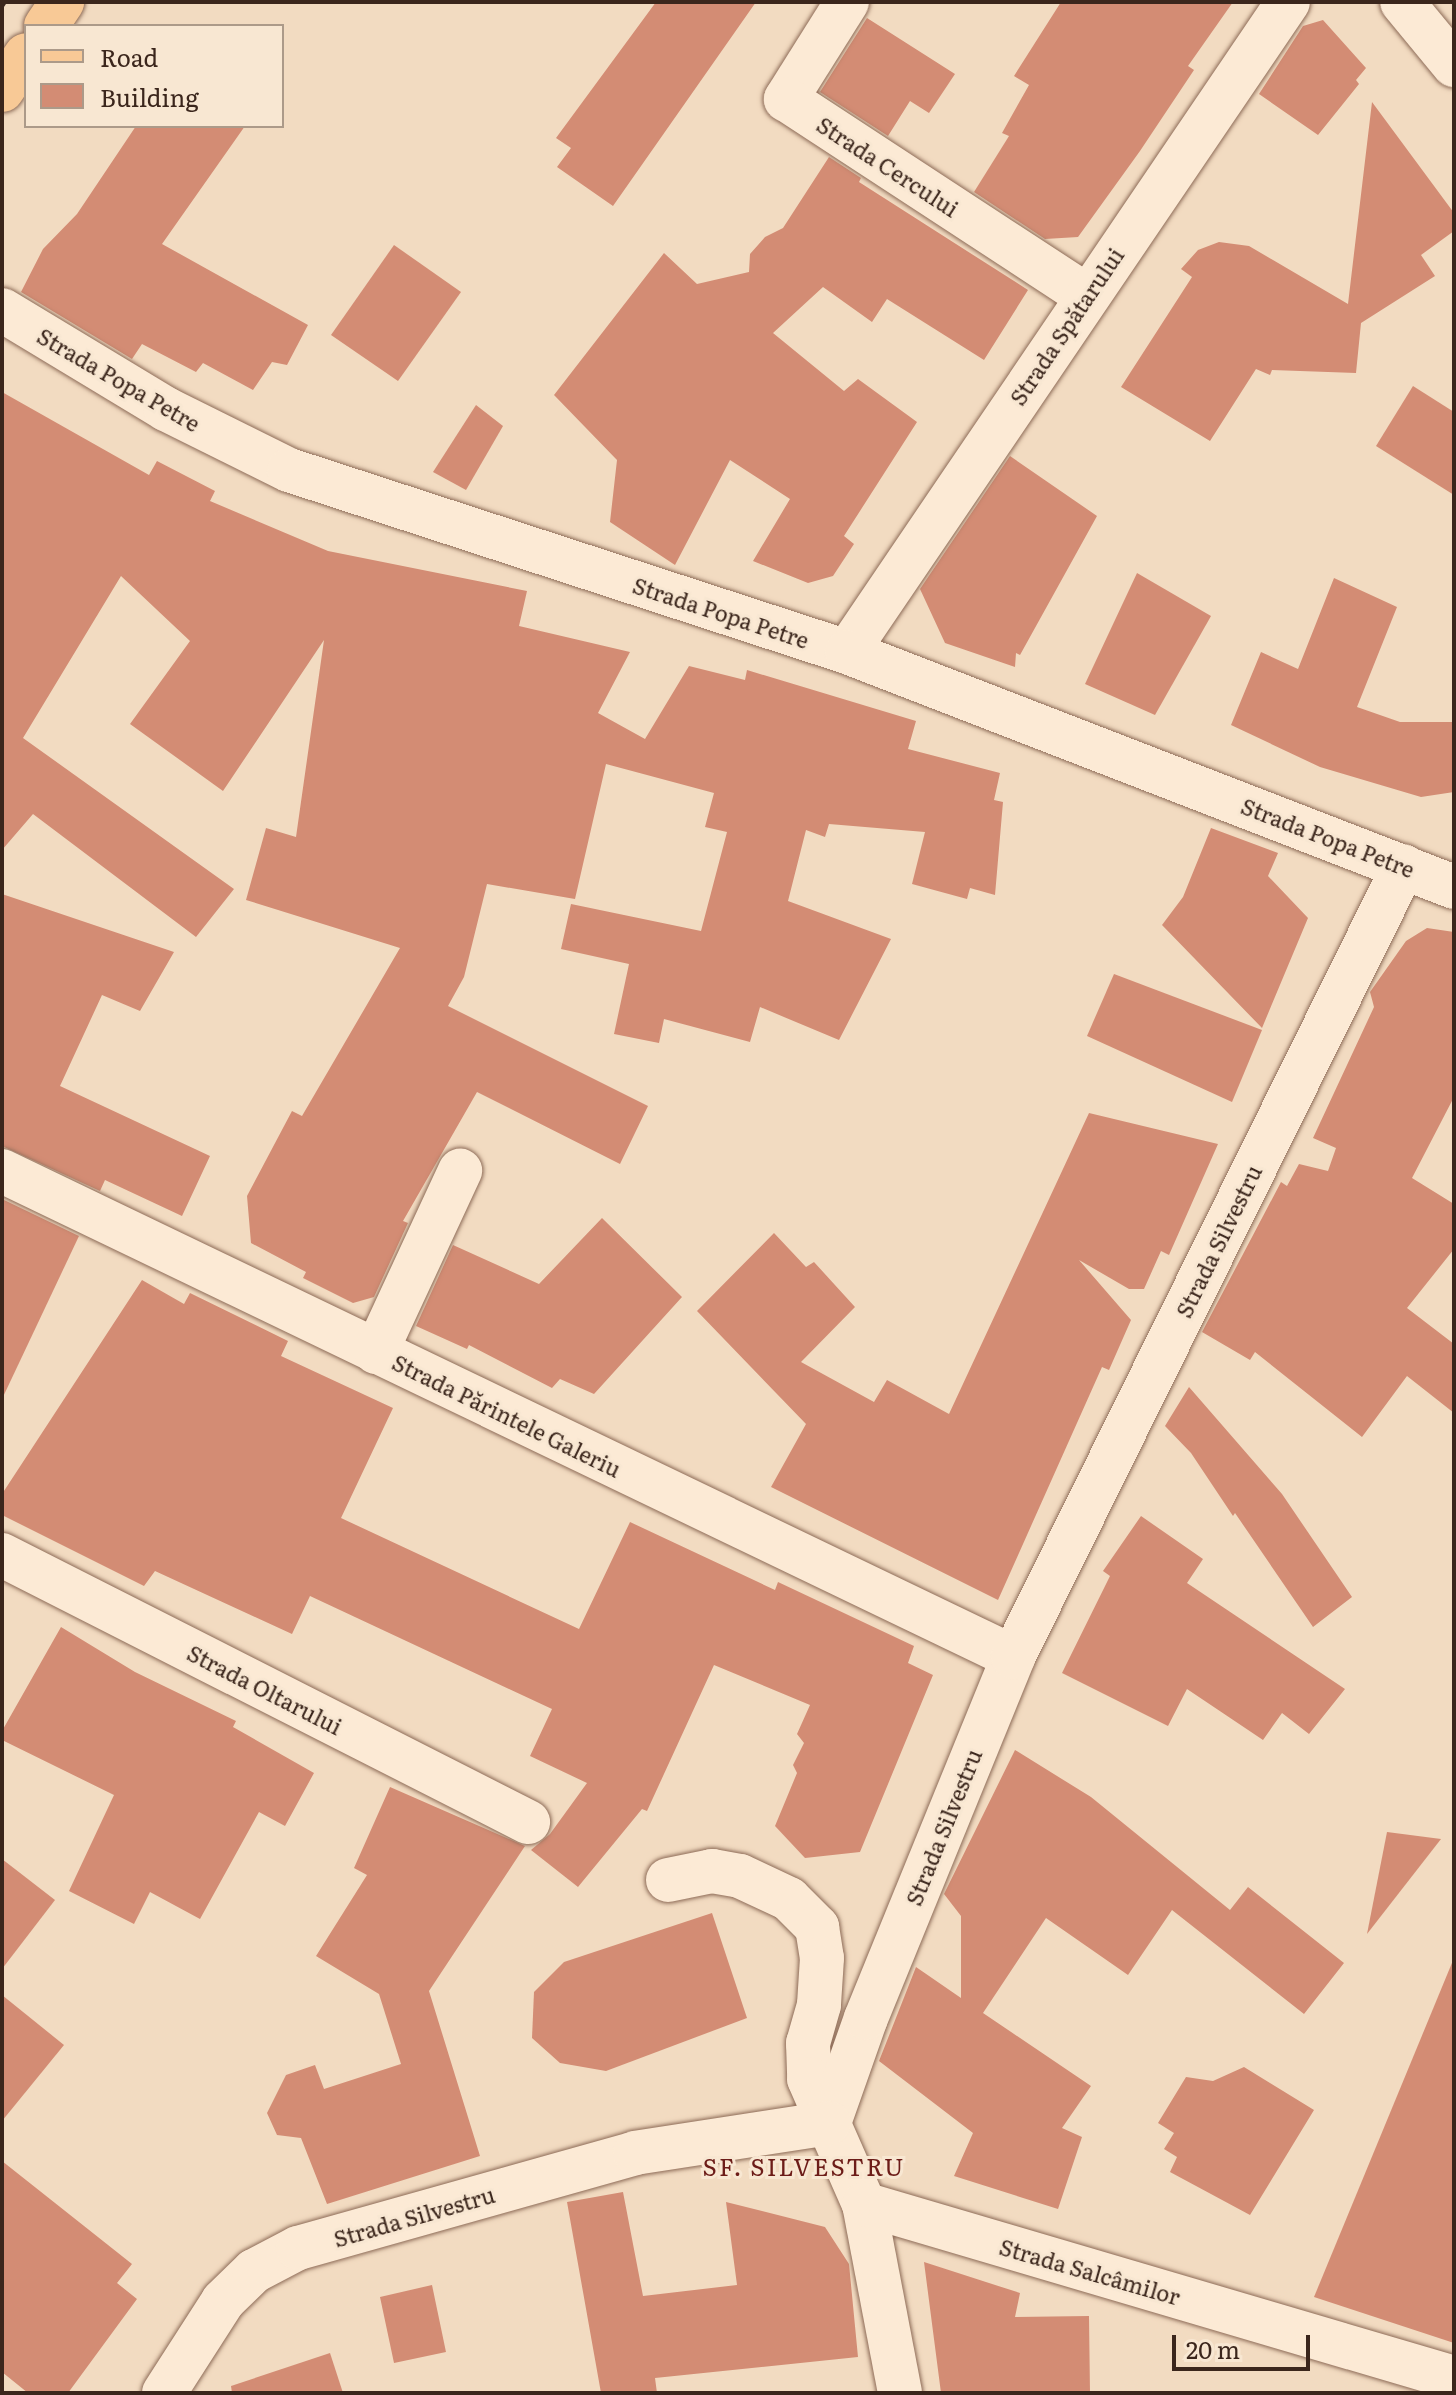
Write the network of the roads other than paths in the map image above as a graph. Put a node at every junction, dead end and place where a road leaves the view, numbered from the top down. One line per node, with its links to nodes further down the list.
1 (62, 2): 5 (main road)
2 (847, 2): 9 (street, Strada Cercului)
3 (1288, 2): 9 (street, Strada Spătarului)
4 (1402, 2): 7 (street)
5 (47, 24)
6 (24, 58): 8 (main road)
7 (1454, 65)
8 (2, 90)
9 (1086, 295): 11 (street, Strada Spătarului)
10 (2, 310): 11 (street, Strada Popa Petre)
11 (847, 652): 12 (street, Strada Popa Petre)
12 (1404, 866): 13 (street, Strada Popa Petre); 18 (street, Strada Silvestru)
13 (1453, 886)
14 (2, 1171): 16 (street, Strada Părintele Galeriu)
15 (460, 1171): 16 (street)
16 (376, 1352): 18 (street, Strada Părintele Galeriu)
17 (2, 1555): 19 (street, Strada Oltarului)
18 (1013, 1657): 21 (street, Strada Silvestru)
19 (528, 1822)
20 (668, 1880): 21 (street)
21 (829, 2123): 22 (street); 24 (street, Strada Silvestru)
22 (864, 2204): 23 (street, Strada Salcâmilor); 25 (street)
23 (1454, 2378)
24 (164, 2393)
25 (900, 2393)

